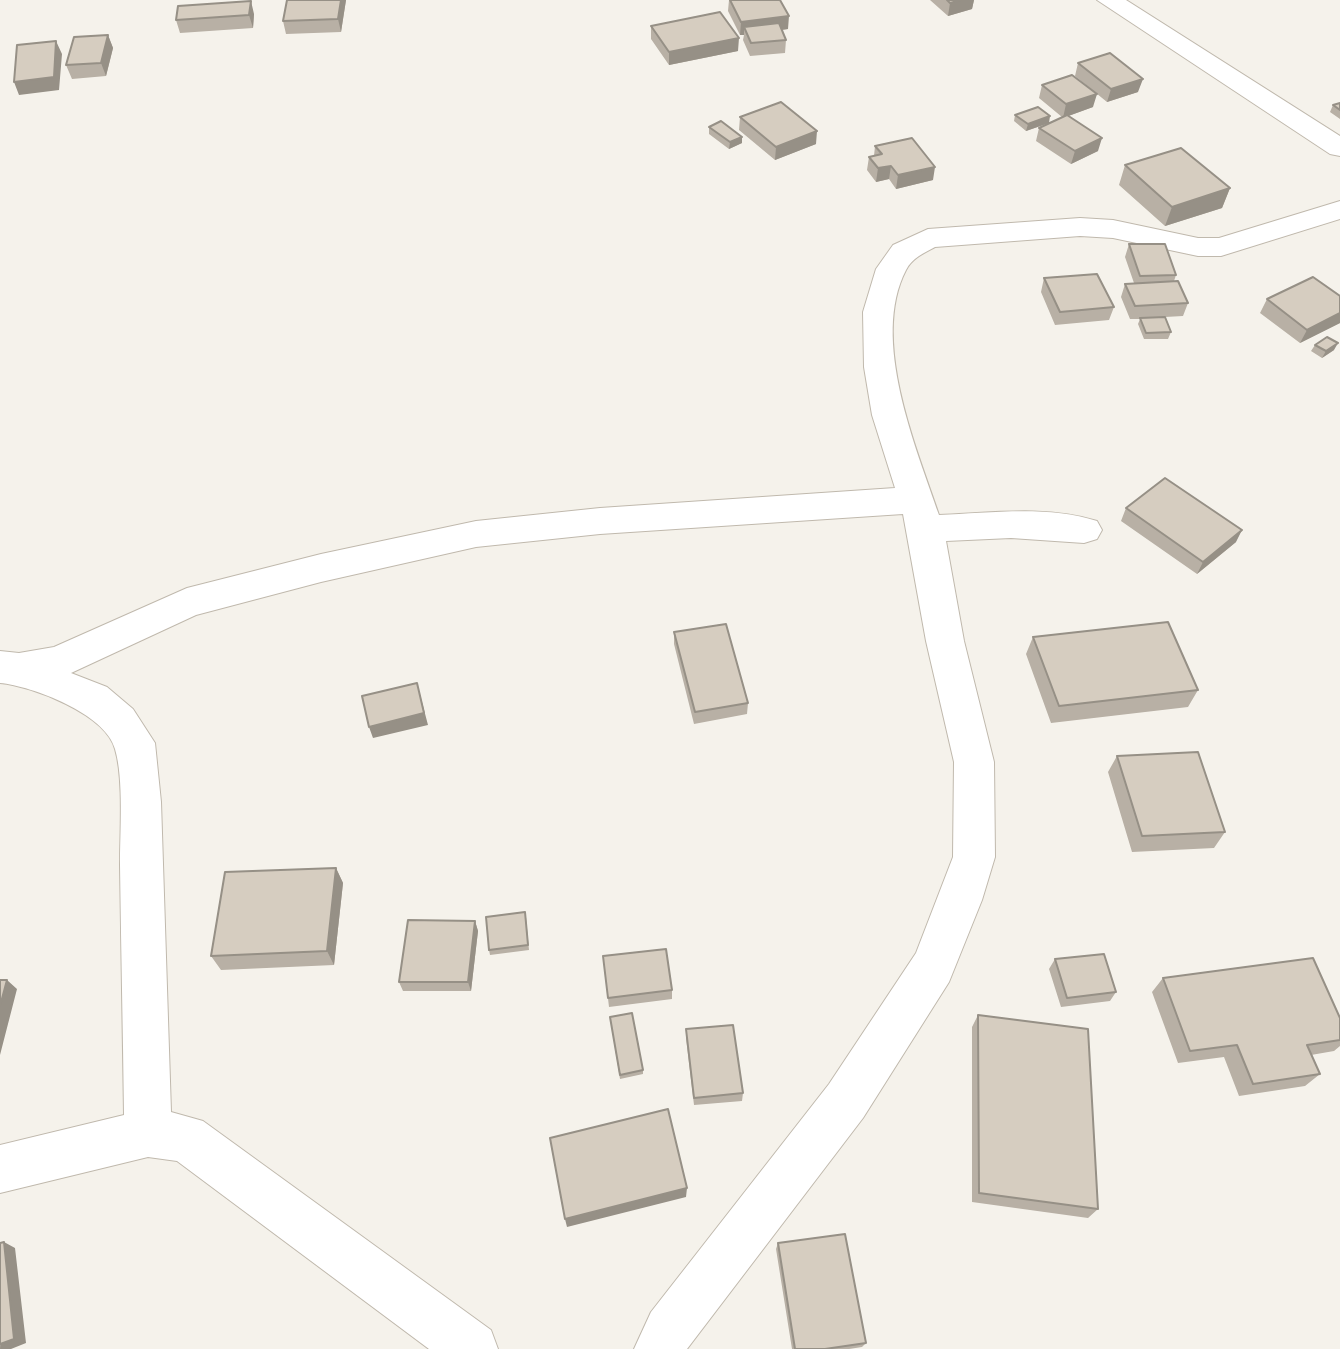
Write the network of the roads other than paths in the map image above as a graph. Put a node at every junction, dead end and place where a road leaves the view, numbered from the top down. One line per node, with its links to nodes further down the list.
1 (1109, 0): 2 (street)
2 (1340, 148)
3 (1340, 210): 4 (street)
4 (921, 515): 5 (street); 6 (street); 10 (street)
5 (1084, 530)
6 (10, 668): 7 (street)
7 (148, 1133): 8 (street); 9 (street)
8 (0, 1169)
9 (472, 1349)
10 (660, 1349)

